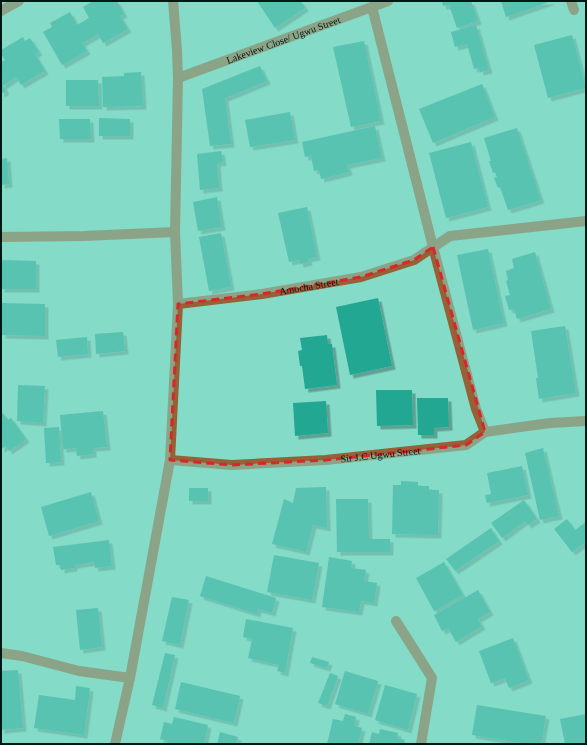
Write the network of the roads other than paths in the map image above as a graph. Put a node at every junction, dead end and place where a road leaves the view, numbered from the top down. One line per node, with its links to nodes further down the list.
1 (19, 1): 5 (street)
2 (173, 1): 6 (street)
3 (388, 1): 4 (street, Lakeview Close/ Ugwu Street)
4 (372, 7): 6 (street, Lakeview Close/ Ugwu Street); 10 (street)
5 (1, 11)
6 (178, 78): 8 (street)
7 (586, 221): 10 (street, Amocha Street)
8 (175, 232): 9 (street); 11 (street)
9 (1, 237)
10 (433, 247): 11 (street, Amocha Street); 13 (street)
11 (178, 304): 14 (street)
12 (586, 421): 13 (street, Sir J.C Ugwu Street)
13 (485, 432): 14 (street, Sir J.C Ugwu Street)
14 (170, 460): 17 (street)
15 (396, 622): 19 (street)
16 (1, 653): 17 (street)
17 (130, 678): 18 (street)
18 (115, 744)
19 (421, 744)

